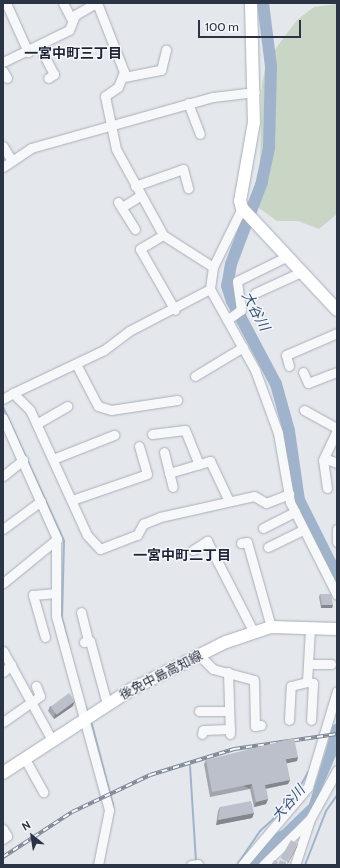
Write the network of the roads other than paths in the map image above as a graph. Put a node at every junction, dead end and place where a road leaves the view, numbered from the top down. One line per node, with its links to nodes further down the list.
1 (6, 3): 8 (street)
2 (63, 3): 5 (street)
3 (96, 3): 5 (street); 10 (street)
4 (251, 3): 12 (main road)
5 (72, 20): 6 (street)
6 (39, 46): 8 (street); 11 (street)
7 (166, 50): 10 (street)
8 (28, 52): 9 (street)
9 (3, 62)
10 (124, 77): 14 (street)
11 (48, 78)
12 (255, 92): 13 (street); 22 (main road)
13 (188, 104): 14 (street); 15 (street)
14 (110, 127): 17 (street); 19 (street)
15 (200, 134)
16 (3, 146): 17 (street)
17 (12, 161): 18 (street)
18 (3, 167)
19 (135, 186): 20 (street); 21 (street)
20 (188, 188)
21 (141, 195): 23 (street); 24 (street)
22 (242, 208): 25 (main road); 26 (street)
23 (135, 229)
24 (162, 235): 26 (street); 30 (street)
25 (286, 257): 27 (main road); 32 (street)
26 (213, 267): 28 (street)
27 (301, 272): 29 (street); 31 (main road)
28 (210, 289): 30 (street); 32 (street)
29 (255, 293)
30 (175, 310): 35 (street)
31 (337, 310)
32 (227, 320): 34 (street)
33 (337, 333): 36 (street)
34 (243, 347): 39 (street); 61 (street)
35 (76, 364): 40 (street); 42 (street)
36 (289, 366)
37 (303, 372): 38 (street)
38 (337, 372)
39 (195, 376)
40 (13, 393): 41 (street); 46 (street)
41 (3, 398)
42 (178, 400)
43 (68, 406): 46 (street)
44 (304, 410): 47 (street)
45 (4, 422): 54 (street)
46 (38, 423): 53 (street)
47 (337, 429): 52 (street)
48 (152, 434): 56 (street)
49 (114, 435): 53 (street)
50 (139, 446): 62 (street)
51 (164, 452): 57 (street)
52 (324, 458): 55 (street); 60 (street)
53 (53, 459): 62 (street)
54 (23, 460): 58 (street); 63 (street)
55 (337, 463)
56 (199, 464): 57 (street); 64 (street)
57 (169, 473): 59 (street)
58 (3, 476)
59 (173, 487)
60 (327, 488)
61 (289, 494): 64 (street); 65 (street)
62 (72, 500): 64 (street)
63 (40, 501): 67 (street); 71 (street)
64 (229, 501)
65 (295, 512): 66 (street); 68 (street)
66 (263, 528)
67 (3, 529)
68 (304, 530): 73 (street); 77 (street)
69 (337, 530): 70 (street)
70 (337, 542)
71 (56, 543): 75 (street); 76 (street)
72 (242, 543): 79 (street)
73 (268, 547)
74 (193, 550): 82 (street)
75 (3, 583)
76 (56, 594): 83 (street); 98 (street)
77 (337, 595)
78 (81, 612): 95 (street)
79 (271, 627): 80 (main road, 後免中島高知線); 82 (main road, 後免中島高知線)
80 (310, 629): 81 (main road, 後免中島高知線); 86 (street)
81 (337, 629)
82 (253, 631): 85 (main road, 後免中島高知線)
83 (45, 637)
84 (3, 651): 88 (street)
85 (200, 656): 90 (street); 95 (main road, 後免中島高知線)
86 (309, 664): 87 (street); 91 (street)
87 (331, 664)
88 (11, 665): 89 (street); 94 (street)
89 (3, 672)
90 (228, 672): 97 (street); 102 (street)
91 (307, 682): 99 (street); 100 (street)
92 (36, 686): 94 (street)
93 (337, 691): 113 (street)
94 (31, 702): 101 (street); 104 (street)
95 (107, 704): 98 (main road, 後免中島高知線)
96 (199, 711): 97 (street)
97 (229, 711): 103 (street)
98 (88, 716): 104 (main road, 後免中島高知線); 112 (street)
99 (289, 720)
100 (311, 720)
101 (3, 722)
102 (261, 725)
103 (202, 734)
104 (52, 740): 105 (main road, 後免中島高知線)
105 (25, 758): 107 (main road, 後免中島高知線); 108 (street)
106 (337, 770): 110 (street)
107 (3, 773)
108 (43, 792)
109 (3, 829): 111 (street)
110 (302, 832): 114 (street); 115 (street)
111 (3, 839)
112 (98, 865)
113 (242, 865)
114 (263, 865)
115 (294, 865)

